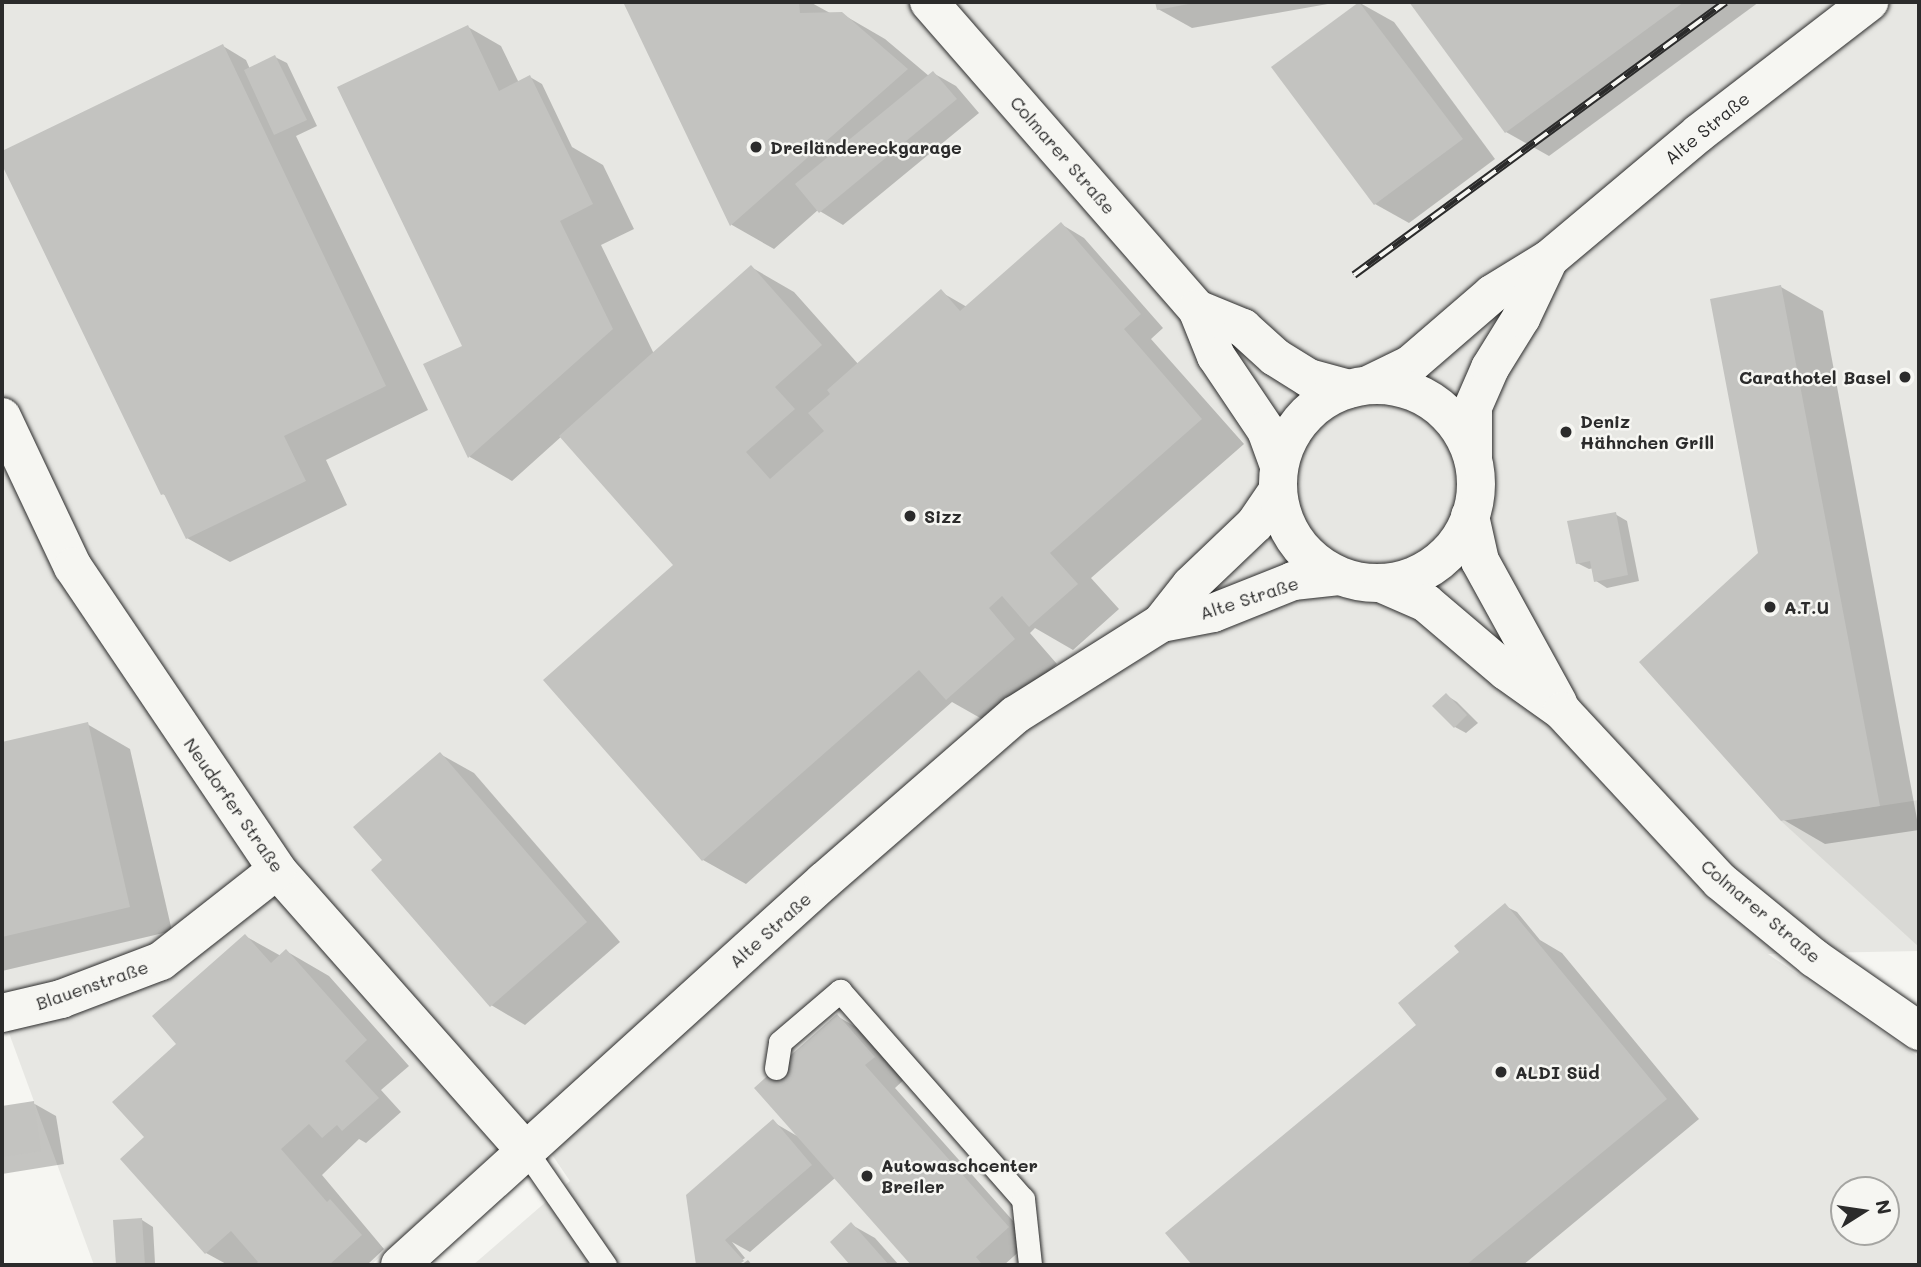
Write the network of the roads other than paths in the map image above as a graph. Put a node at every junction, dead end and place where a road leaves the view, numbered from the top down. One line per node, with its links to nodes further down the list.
1 (929, 2): 4 (street, Colmarer Straße)
2 (1869, 2): 3 (street, Alte Straße)
3 (1549, 259): 5 (street, Alte Straße); 7 (street, Alte Straße)
4 (1197, 309): 5 (street, Colmarer Straße); 8 (street, Colmarer Straße)
5 (1359, 387): 7 (street); 8 (street)
6 (2, 417): 14 (street, Neudorfer Straße)
7 (1472, 460): 9 (street)
8 (1278, 478): 10 (street); 12 (street, Alte Straße)
9 (1471, 516): 11 (street); 13 (street, Colmarer Straße)
10 (1339, 576): 11 (street); 12 (street, Alte Straße)
11 (1383, 584): 13 (street, Colmarer Straße)
12 (1161, 623): 18 (street, Alte Straße)
13 (1562, 711): 16 (street, Colmarer Straße)
14 (277, 870): 15 (street, Blauenstraße); 18 (street, Neudorfer Straße)
15 (2, 1013)
16 (1919, 1031)
17 (776, 1068): 21 (lane)
18 (526, 1151): 19 (street, Alte Straße); 20 (lane)
19 (400, 1265)
20 (605, 1265)
21 (1030, 1265)

